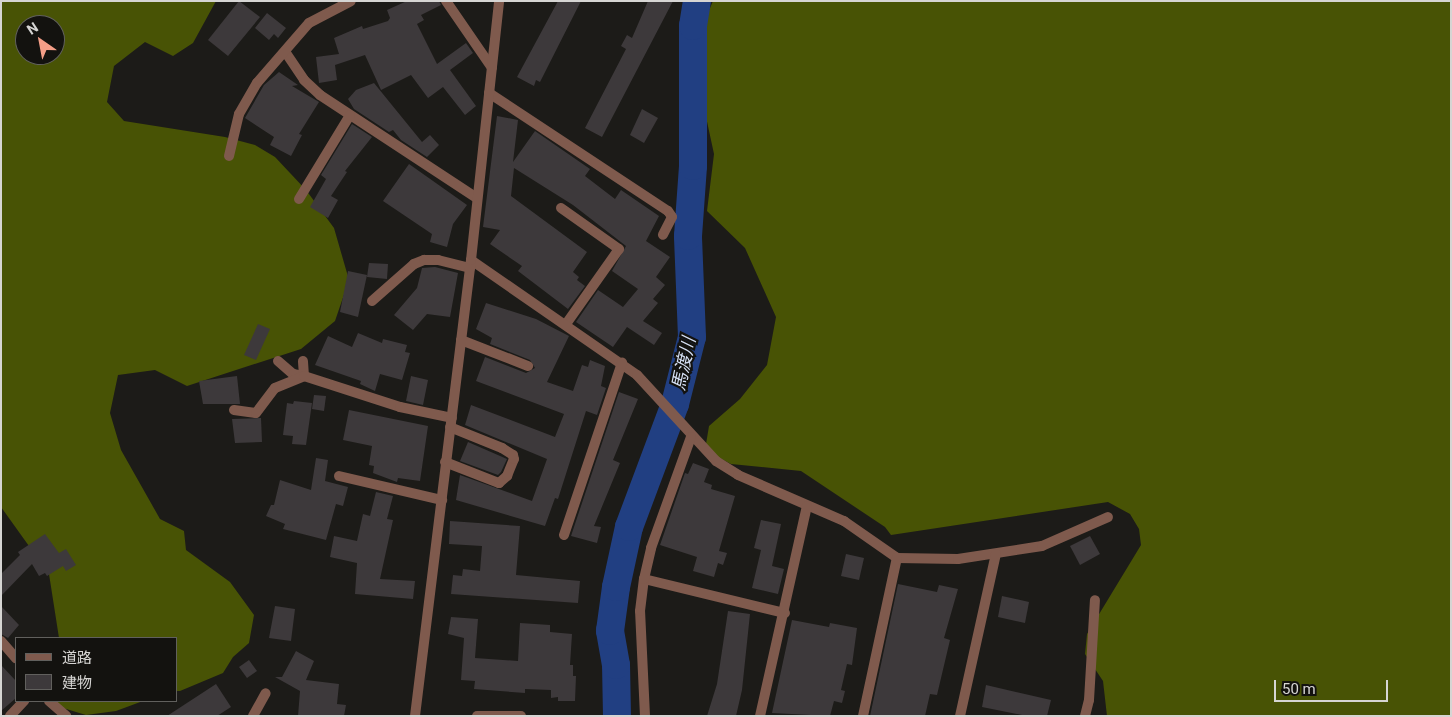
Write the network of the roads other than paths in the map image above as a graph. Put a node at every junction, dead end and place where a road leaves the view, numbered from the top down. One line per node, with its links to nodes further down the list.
1 (351, 1): 4 (street)
2 (446, 1): 5 (street)
3 (499, 1): 5 (street)
4 (286, 53): 7 (street); 8 (street)
5 (492, 69): 6 (street)
6 (489, 93): 9 (street); 12 (street)
7 (350, 115): 9 (street); 10 (street)
8 (229, 156)
9 (477, 198): 13 (street)
10 (299, 199)
11 (561, 208): 15 (street)
12 (664, 235)
13 (471, 264): 14 (street); 15 (street); 16 (street)
14 (372, 301)
15 (566, 324): 19 (street)
16 (461, 340): 20 (street); 23 (street)
17 (278, 361): 21 (street)
18 (303, 361): 21 (street)
19 (622, 363): 24 (street); 30 (street)
20 (528, 366)
21 (304, 376): 22 (street); 23 (street)
22 (234, 410)
23 (451, 422): 25 (street); 25 (street)
24 (691, 437): 28 (street); 33 (street)
25 (445, 462): 27 (street)
26 (339, 476): 27 (street)
27 (442, 500): 44 (street)
28 (807, 506): 32 (street); 35 (street)
29 (1108, 517): 31 (street)
30 (564, 535)
31 (996, 554): 32 (street); 50 (street)
32 (897, 558): 49 (street)
33 (644, 580): 35 (street); 47 (street)
34 (1095, 600): 51 (street)
35 (785, 613): 48 (street)
36 (1, 641): 37 (street)
37 (15, 657)
38 (266, 693): 43 (street)
39 (23, 702): 41 (street)
40 (50, 702): 42 (street)
41 (10, 716)
42 (66, 716)
43 (253, 716)
44 (415, 716)
45 (477, 716): 46 (street)
46 (521, 716)
47 (645, 716)
48 (760, 716)
49 (863, 716)
50 (960, 716)
51 (1085, 716)

